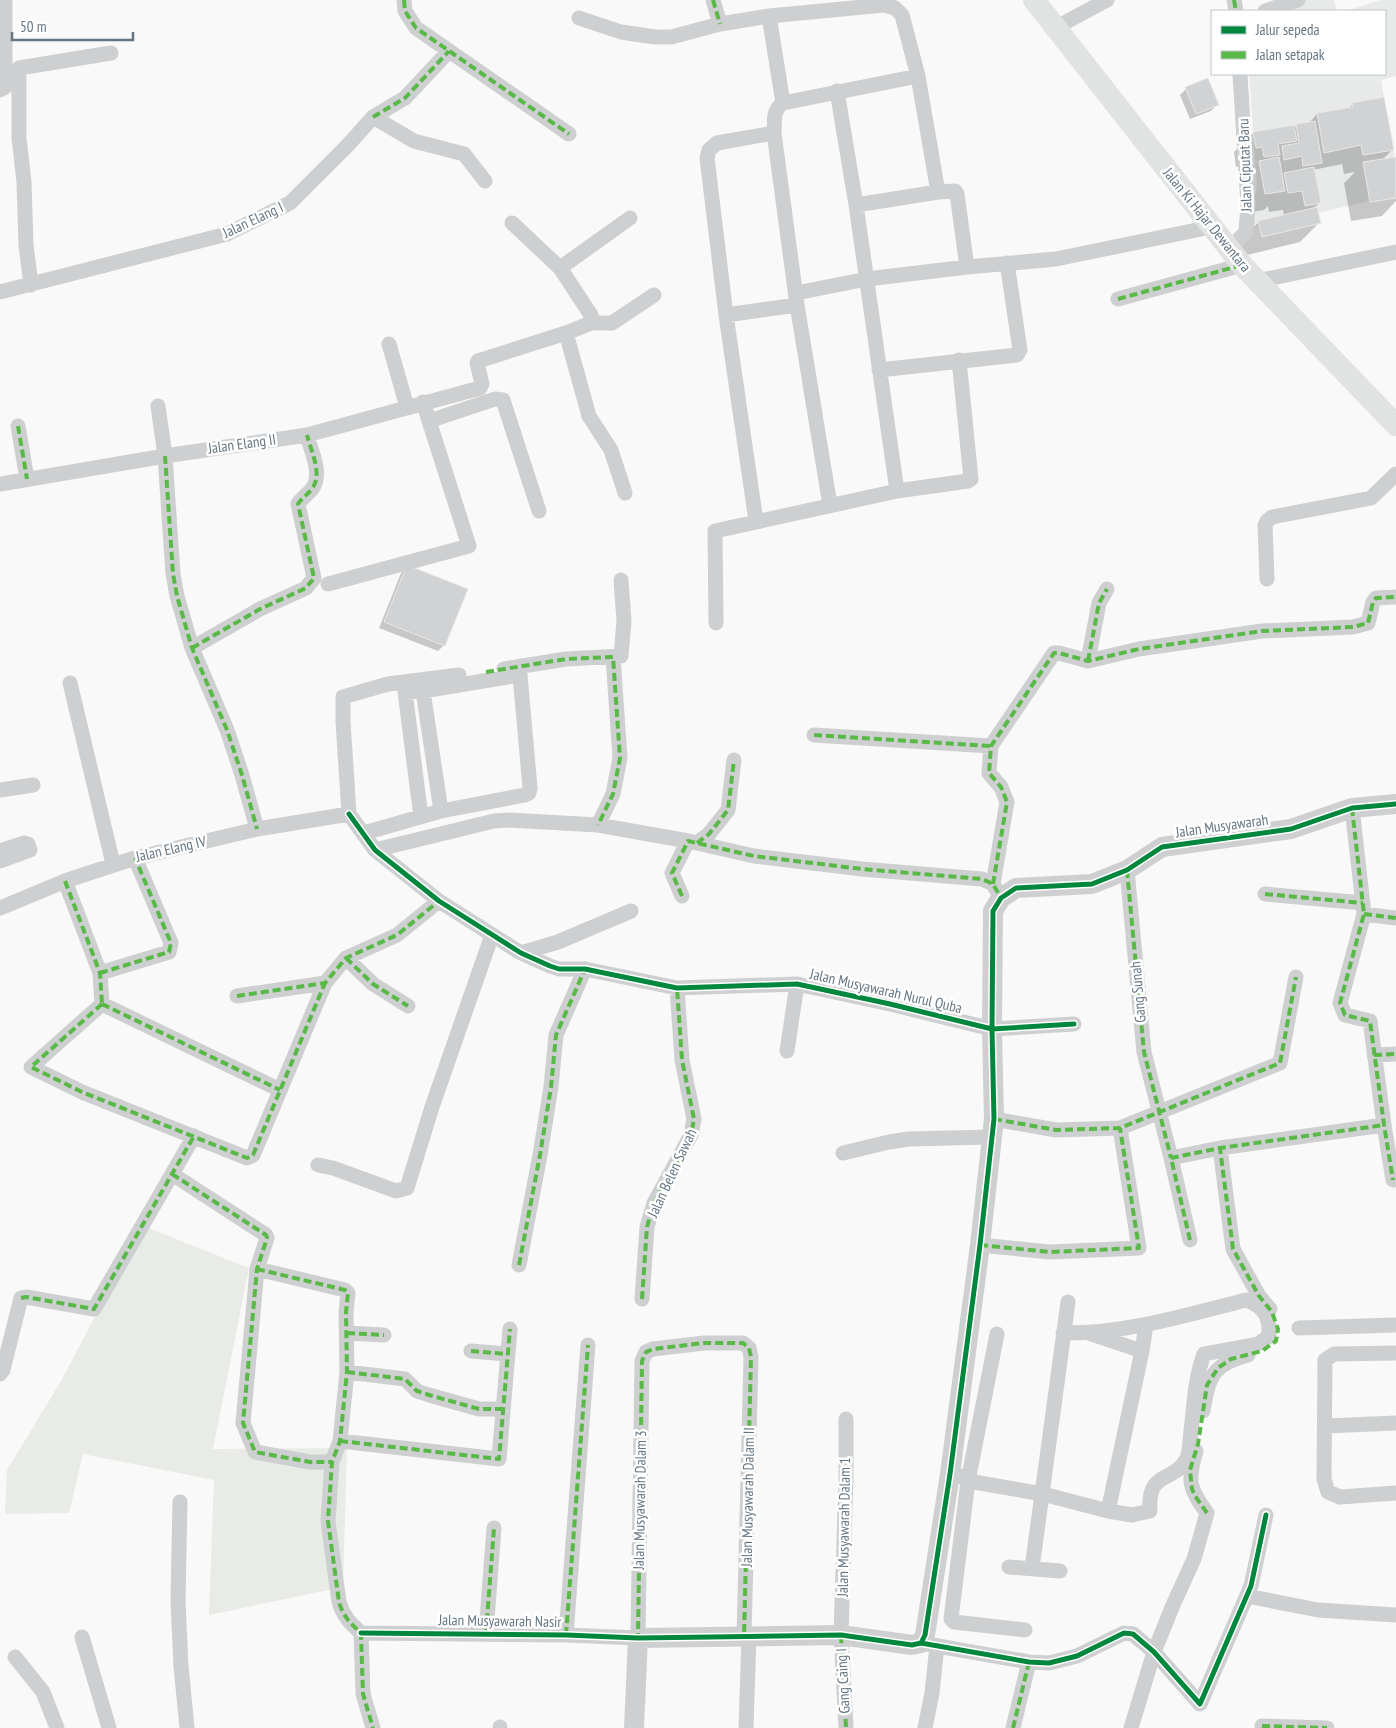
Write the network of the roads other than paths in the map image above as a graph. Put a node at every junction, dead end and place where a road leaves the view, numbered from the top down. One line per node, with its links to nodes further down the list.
1 (5, 0): 16 (street)
2 (404, 0): 12 (street)
3 (713, 0): 10 (street)
4 (1034, 0): 11 (main road, Jalan Ki Hajar Dewantara)
5 (1107, 0): 11 (street)
6 (1298, 0): 7 (street)
7 (1268, 10)
8 (769, 16): 10 (street); 15 (street); 18 (street)
9 (579, 18): 10 (street)
10 (720, 24)
11 (1055, 28): 27 (main road, Jalan Ki Hajar Dewantara)
12 (449, 51): 19 (street, Jalan Elang I); 21 (street)
13 (110, 53): 34 (street)
14 (1240, 75): 30 (street, Jalan Ciputat Baru)
15 (918, 76): 17 (street); 23 (street)
16 (0, 90)
17 (837, 91): 18 (street); 24 (street)
18 (783, 102): 20 (street)
19 (373, 117): 22 (street); 34 (street, Jalan Elang I)
20 (774, 133): 37 (street); 39 (street)
21 (569, 134)
22 (485, 181)
23 (938, 192): 24 (street); 31 (street)
24 (856, 206): 33 (street)
25 (630, 218): 32 (street)
26 (512, 223): 32 (street)
27 (1211, 227): 29 (street); 30 (main road, Jalan Ki Hajar Dewantara)
28 (1396, 252): 30 (street)
29 (1007, 263): 31 (street); 43 (street)
30 (1243, 265): 38 (street); 49 (main road, Jalan Ki Hajar Dewantara)
31 (967, 267): 33 (street)
32 (560, 268): 40 (street)
33 (867, 279): 37 (street); 44 (street)
34 (31, 285): 35 (street, Jalan Elang I)
35 (0, 292)
36 (654, 295): 40 (street)
37 (796, 299): 39 (street); 59 (street)
38 (1118, 299)
39 (726, 315): 61 (street)
40 (592, 323): 41 (street)
41 (566, 333): 45 (street, Jalan Elang II); 58 (street)
42 (389, 344): 47 (street)
43 (959, 360): 44 (street); 57 (street)
44 (880, 370): 57 (street)
45 (423, 402): 47 (street, Jalan Elang II); 48 (street)
46 (158, 406): 53 (street)
47 (407, 407): 51 (street, Jalan Elang II)
48 (428, 421): 60 (street); 64 (street)
49 (1396, 425)
50 (18, 426): 55 (street)
51 (306, 435): 53 (street, Jalan Elang II); 68 (street)
52 (218, 438): 53 (street)
53 (164, 452): 55 (street, Jalan Elang II); 68 (street)
54 (1396, 474): 62 (street)
55 (27, 479): 56 (street, Jalan Elang II)
56 (0, 484)
57 (897, 491): 59 (street)
58 (625, 492)
59 (830, 505): 61 (street)
60 (539, 511)
61 (756, 521): 67 (street)
62 (1266, 579)
63 (621, 580): 69 (street)
64 (328, 584)
65 (1107, 589): 70 (street)
66 (1396, 597): 70 (street)
67 (716, 623)
68 (192, 648): 84 (street)
69 (613, 657): 81 (street); 83 (street)
70 (1088, 660): 74 (street)
71 (70, 683): 91 (street)
72 (423, 691): 80 (street); 80 (street); 82 (street)
73 (814, 735): 74 (street)
74 (991, 746): 94 (street)
75 (734, 760): 86 (street)
76 (34, 784): 77 (street)
77 (0, 790)
78 (1396, 804): 79 (street, Jalan Musyawarah)
79 (1352, 808): 92 (street, Jalan Musyawarah); 99 (street)
80 (441, 811): 82 (street)
81 (349, 814): 84 (street, Jalan Elang IV); 85 (street, Jalan Musyawarah Nurul Quba)
82 (421, 817): 85 (street)
83 (598, 825): 86 (street); 87 (street)
84 (256, 829): 89 (street, Jalan Elang IV)
85 (364, 833): 87 (street, Jalan Musyawarah Nurul Quba)
86 (692, 842): 94 (street); 96 (street)
87 (375, 850): 97 (street, Jalan Musyawarah Nurul Quba)
88 (0, 851): 90 (street)
89 (135, 858): 91 (street, Jalan Elang IV); 106 (street)
90 (0, 861)
91 (113, 864): 93 (street, Jalan Elang IV)
92 (1127, 870): 94 (street, Jalan Musyawarah); 120 (street, Gang Sunah)
93 (66, 881): 98 (street, Jalan Elang IV); 106 (street)
94 (997, 891): 115 (street)
95 (1265, 894): 99 (street)
96 (682, 896)
97 (439, 901): 102 (street, Jalan Musyawarah Nurul Quba); 104 (street)
98 (0, 908)
99 (1364, 908): 101 (street); 118 (street)
100 (631, 911): 103 (street)
101 (1396, 918)
102 (492, 935): 103 (street, Jalan Musyawarah Nurul Quba); 130 (street)
103 (522, 953): 105 (street, Jalan Musyawarah Nurul Quba)
104 (346, 958): 108 (street); 113 (street)
105 (585, 970): 110 (street, Jalan Musyawarah Nurul Quba); 135 (street)
106 (100, 973): 112 (street)
107 (1296, 977): 120 (street)
108 (325, 982): 111 (street); 119 (street)
109 (797, 984): 110 (street, Jalan Musyawarah Nurul Quba); 115 (street, Jalan Musyawarah Nurul Quba); 116 (street)
110 (676, 988): 137 (street, Jalan Belen Sawah)
111 (237, 996)
112 (102, 1004): 119 (street); 124 (street)
113 (408, 1006)
114 (1074, 1024): 115 (street, Jalan Musyawarah Nurul Quba)
115 (992, 1029): 122 (street)
116 (787, 1051)
117 (1396, 1054): 118 (street)
118 (1374, 1055): 121 (street)
119 (280, 1090): 124 (street)
120 (1160, 1112): 123 (street); 128 (street, Gang Sunah)
121 (1384, 1125): 125 (street); 126 (street)
122 (993, 1128): 123 (street); 127 (street); 134 (street)
123 (1120, 1128): 134 (street)
124 (194, 1136): 131 (street)
125 (1392, 1146): 129 (street)
126 (1220, 1148): 128 (street); 183 (street)
127 (843, 1153)
128 (1171, 1158): 133 (street, Gang Sunah)
129 (1394, 1164): 132 (street)
130 (318, 1165)
131 (172, 1174): 136 (street); 155 (street)
132 (1393, 1180)
133 (1190, 1240)
134 (980, 1245): 162 (street)
135 (519, 1265)
136 (257, 1269): 143 (street); 161 (street)
137 (642, 1299)
138 (1068, 1302): 144 (street)
139 (1396, 1325): 142 (street)
140 (1146, 1326): 145 (street); 150 (street); 166 (street)
141 (510, 1328): 151 (street)
142 (1299, 1328)
143 (347, 1333): 147 (street); 154 (street)
144 (1062, 1333): 145 (street); 164 (street)
145 (1088, 1333): 150 (street)
146 (997, 1334): 162 (street)
147 (384, 1335)
148 (588, 1345): 177 (street)
149 (471, 1351): 151 (street)
150 (1142, 1351): 166 (street)
151 (507, 1354): 156 (street)
152 (1396, 1354): 159 (street)
153 (751, 1357): 180 (street, Jalan Musyawarah Dalam II); 181 (street, Jalan Musyawarah Dalam 3)
154 (347, 1372): 156 (street); 160 (street)
155 (0, 1374)
156 (503, 1408): 160 (street)
157 (846, 1419): 178 (street, Jalan Musyawarah Dalam 1)
158 (1396, 1423): 159 (street)
159 (1325, 1426): 163 (street)
160 (340, 1441): 161 (street)
161 (332, 1462): 175 (street)
162 (955, 1479): 164 (street); 174 (street); 182 (street)
163 (1396, 1493)
164 (1043, 1494): 166 (street); 170 (street)
165 (180, 1502): 189 (street)
166 (1108, 1511)
167 (1266, 1515): 172 (street)
168 (494, 1528): 176 (street)
169 (1009, 1567): 170 (street)
170 (1032, 1568): 171 (street)
171 (1060, 1570)
172 (1246, 1596): 173 (street); 183 (street)
173 (1396, 1615)
174 (1025, 1630)
175 (362, 1633): 176 (street, Jalan Musyawarah Nasir); 190 (street)
176 (486, 1633): 177 (street, Jalan Musyawarah Nasir)
177 (566, 1635): 181 (street, Jalan Musyawarah Nasir)
178 (841, 1635): 180 (street); 182 (street); 193 (street, Gang Caing I)
179 (82, 1637): 188 (street)
180 (747, 1637): 181 (street); 192 (street, Jalan Musyawarah Dalam II)
181 (638, 1638): 191 (street)
182 (929, 1644): 185 (street); 194 (street)
183 (1154, 1652): 185 (street); 196 (street)
184 (15, 1657): 187 (street)
185 (1029, 1662): 195 (street)
186 (1262, 1726): 197 (street)
187 (57, 1728)
188 (109, 1728)
189 (187, 1728)
190 (374, 1728)
191 (634, 1728)
192 (746, 1728)
193 (846, 1728)
194 (925, 1728)
195 (1013, 1728)
196 (1131, 1728)
197 (1327, 1728)

